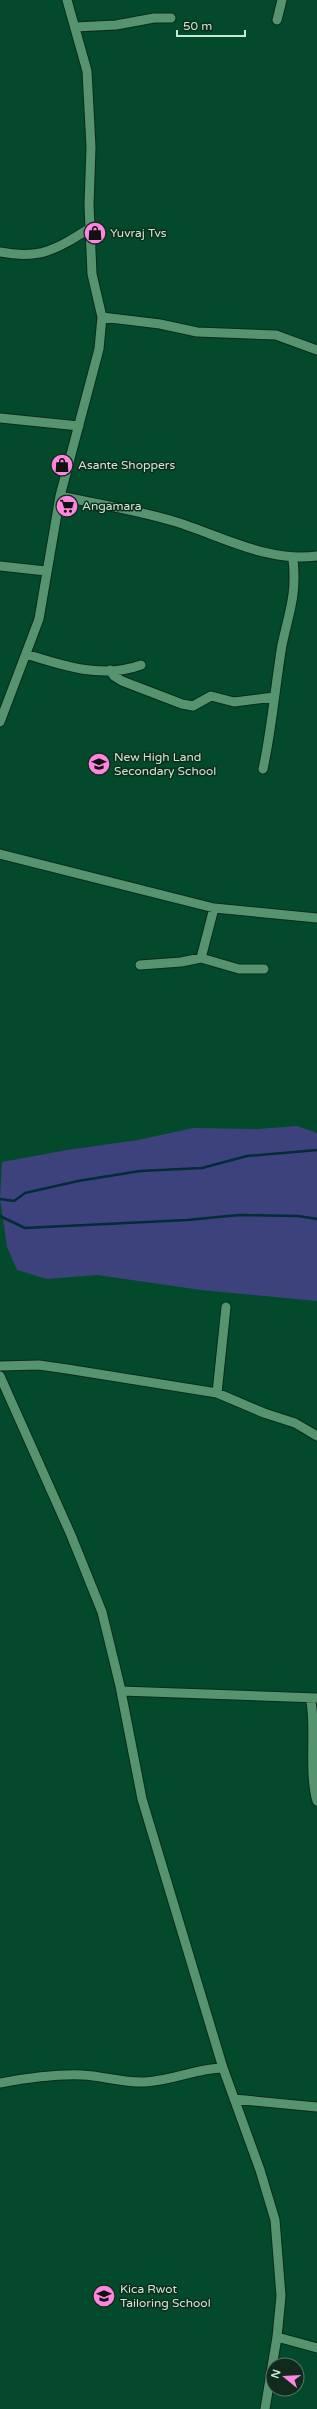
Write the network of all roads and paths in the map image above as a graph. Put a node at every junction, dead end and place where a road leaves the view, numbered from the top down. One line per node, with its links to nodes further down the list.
1 (67, 0): 5 (street)
2 (282, 0): 4 (street)
3 (171, 18): 5 (street)
4 (277, 20)
5 (75, 27): 6 (street)
6 (90, 228): 7 (street); 8 (street)
7 (0, 252)
8 (102, 317): 9 (street); 11 (street)
9 (317, 350)
10 (0, 418): 11 (street)
11 (79, 426): 12 (street)
12 (60, 496): 14 (street); 16 (street)
13 (317, 556): 14 (street)
14 (293, 559): 20 (street)
15 (0, 566): 16 (street)
16 (46, 571): 17 (street)
17 (26, 654): 19 (street); 21 (street)
18 (141, 665): 19 (street)
19 (110, 670): 20 (street)
20 (274, 697): 22 (street)
21 (0, 722)
22 (263, 768)
23 (0, 854): 24 (street)
24 (214, 908): 25 (street); 26 (street)
25 (317, 918)
26 (201, 958): 27 (street); 28 (street)
27 (140, 965)
28 (264, 969)
29 (226, 1307): 32 (street)
30 (0, 1366): 32 (street)
31 (0, 1376): 34 (street)
32 (217, 1393): 33 (street)
33 (317, 1436)
34 (121, 1691): 35 (street); 37 (street)
35 (313, 1698): 36 (street)
36 (317, 1801)
37 (223, 2068): 38 (street); 39 (street)
38 (0, 2083)
39 (234, 2099): 40 (street); 41 (street)
40 (317, 2107)
41 (277, 2337): 42 (street); 43 (street)
42 (317, 2348)
43 (265, 2409)

